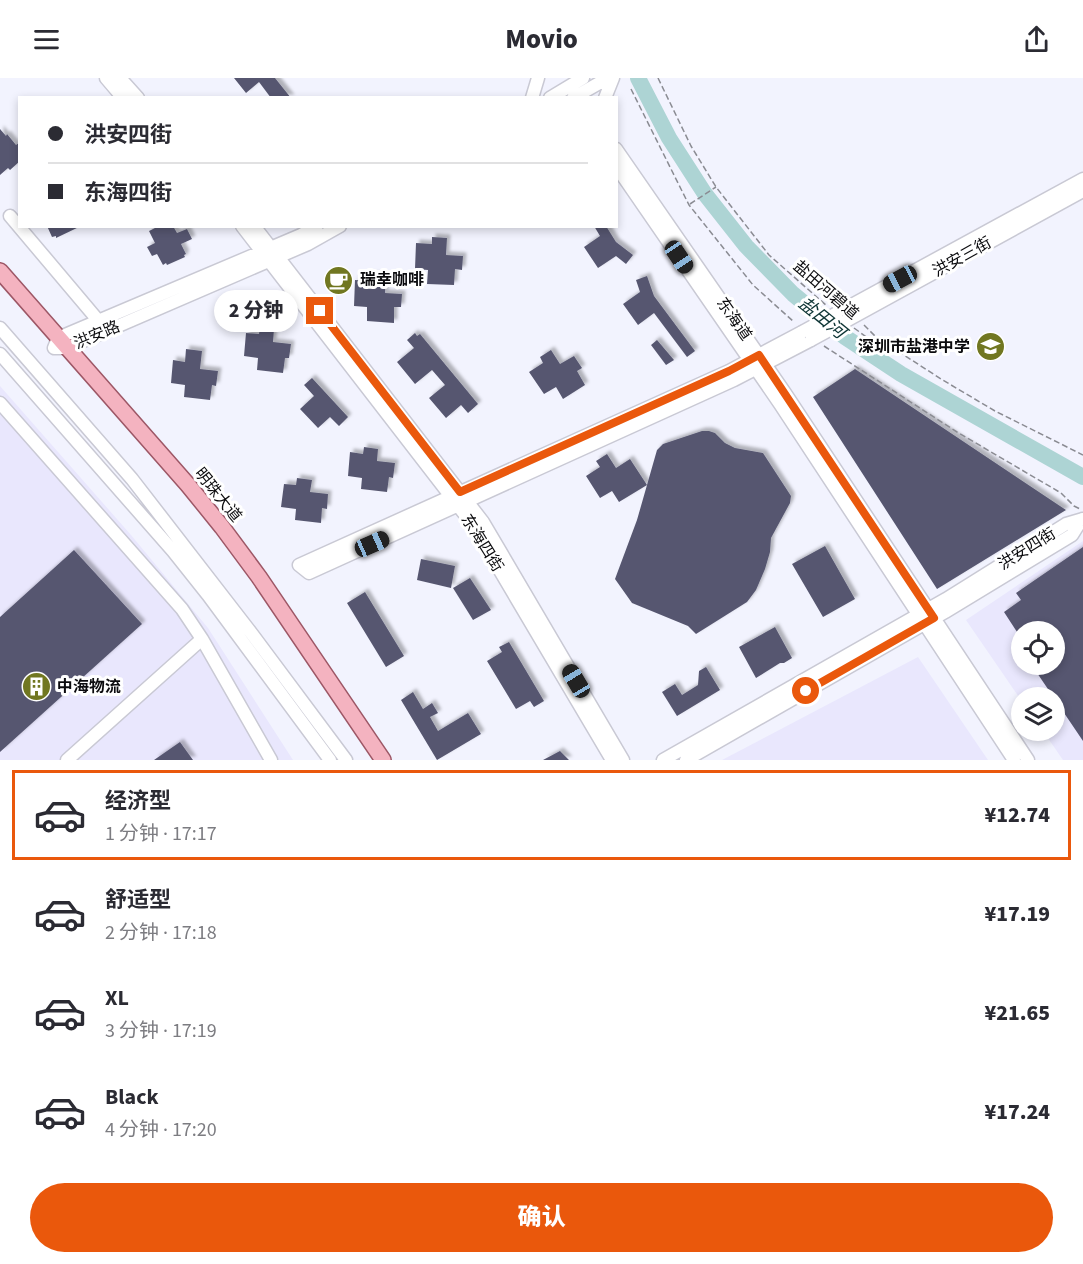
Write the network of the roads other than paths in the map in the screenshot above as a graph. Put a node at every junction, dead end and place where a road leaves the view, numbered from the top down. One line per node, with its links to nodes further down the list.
1 (106, 78): 7 (street)
2 (120, 78): 8 (street)
3 (538, 78): 9 (street)
4 (608, 78): 6 (street)
5 (613, 78): 11 (street)
6 (572, 88): 10 (street)
7 (121, 96)
8 (136, 96)
9 (533, 96)
10 (554, 96)
11 (606, 96)
12 (618, 152): 31 (street, 东海道)
13 (618, 169): 31 (street, 东海道)
14 (1083, 179): 26 (street, 洪安三街)
15 (1083, 191): 26 (street, 洪安三街)
16 (10, 216): 17 (street)
17 (18, 226)
18 (20, 228): 27 (street)
19 (244, 228): 23 (street, 东海四街)
20 (255, 228): 23 (street, 东海四街)
21 (313, 228): 23 (street, 洪安路)
22 (336, 228): 23 (street, 洪安路)
23 (270, 254): 27 (street, 洪安路); 33 (street, 东海四街)
24 (0, 271): 29 (main road, 明珠大道)
25 (0, 286): 29 (main road, 明珠大道)
26 (844, 317): 31 (street, 洪安三街, bridge)
27 (102, 326): 29 (street, 洪安路)
28 (0, 328): 40 (street)
29 (60, 344): 41 (main road, 明珠大道); 42 (main road, 明珠大道)
30 (0, 354): 39 (street)
31 (757, 362): 33 (street, 洪安三街); 35 (street, 东海道)
32 (0, 403): 36 (street)
33 (459, 499): 33 (street, 洪安三街); 43 (street, 东海四街); 44 (street, 东海四街)
34 (1083, 519): 35 (street, 洪安四街)
35 (926, 616): 45 (street, 洪安四街); 46 (street, 洪安四街); 47 (street, 东海道); 48 (street, 东海道)
36 (202, 639): 37 (street); 38 (street)
37 (67, 760)
38 (271, 760)
39 (330, 760)
40 (346, 760)
41 (371, 760)
42 (383, 760)
43 (612, 760)
44 (623, 760)
45 (663, 760)
46 (686, 760)
47 (1014, 760)
48 (1028, 760)

